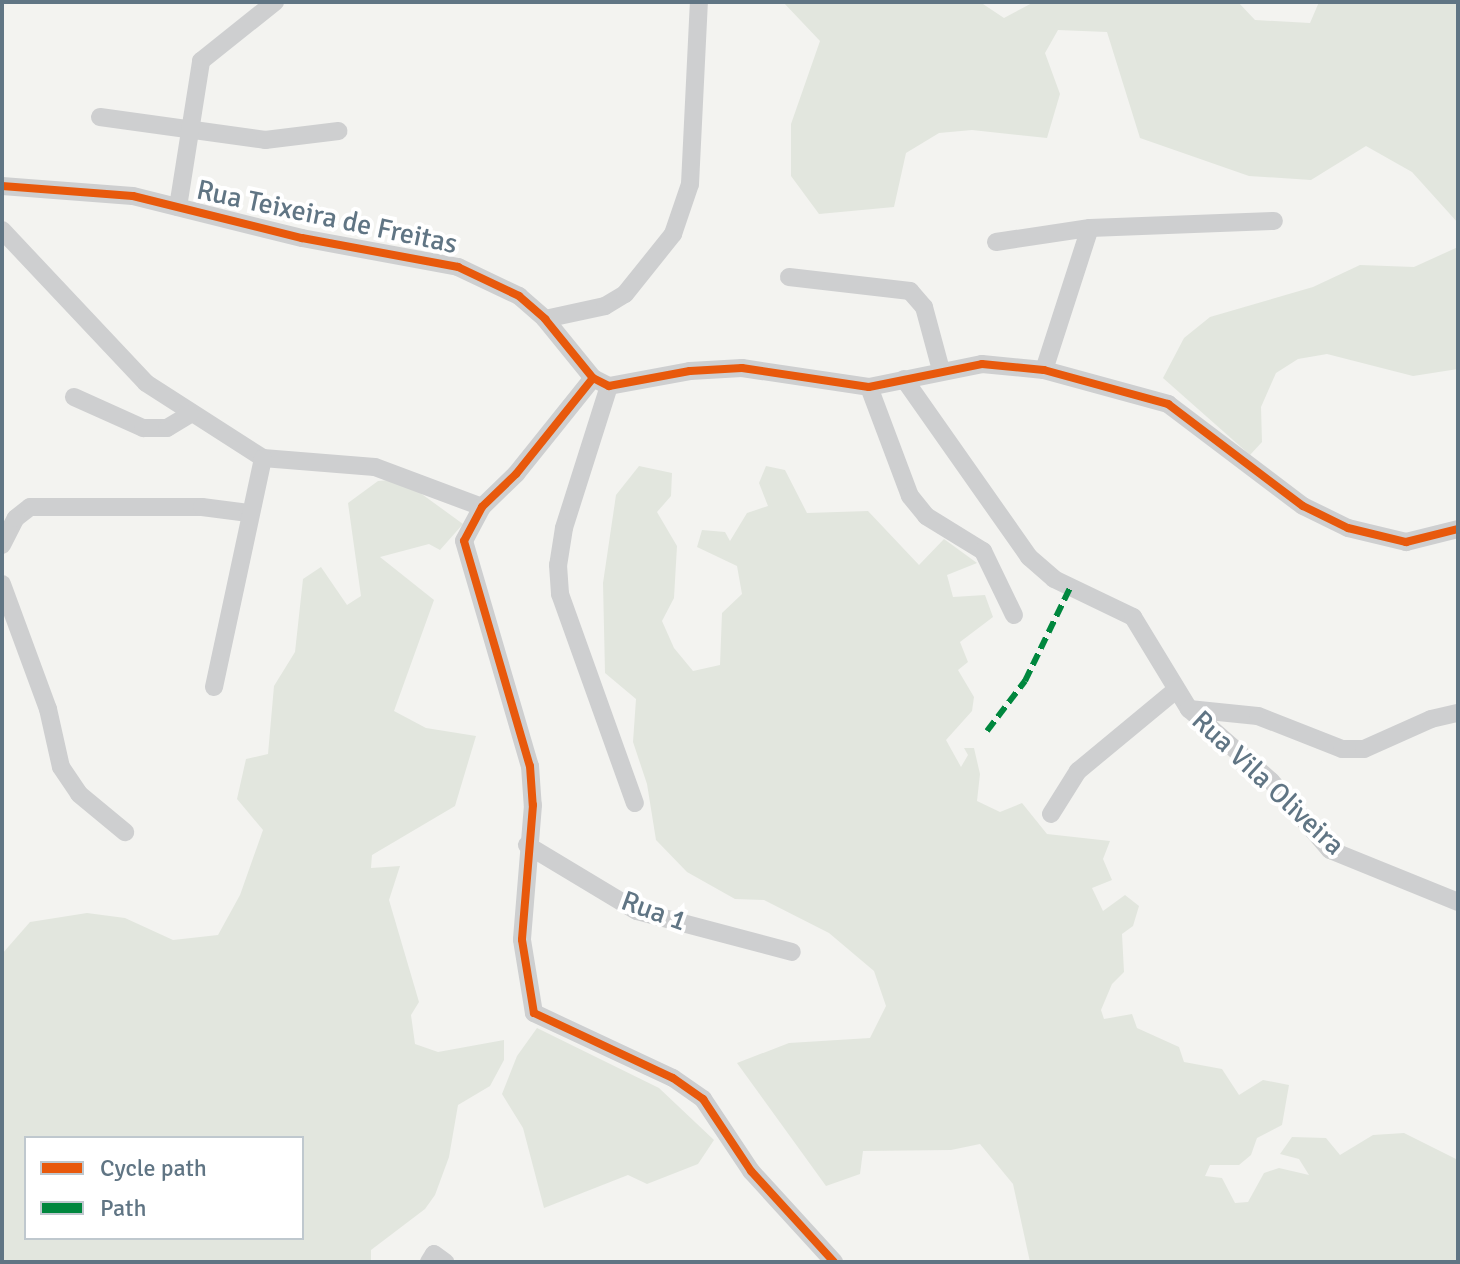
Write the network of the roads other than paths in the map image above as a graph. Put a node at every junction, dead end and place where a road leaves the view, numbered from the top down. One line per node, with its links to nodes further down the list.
1 (275, 2): 5 (street)
2 (699, 2): 13 (street)
3 (100, 117): 5 (street)
4 (338, 131): 5 (street)
5 (190, 132): 7 (street)
6 (2, 186): 7 (street, Rua Teixeira de Freitas)
7 (178, 207): 13 (street, Rua Teixeira de Freitas)
8 (1274, 221): 9 (street)
9 (1090, 228): 11 (street); 15 (street)
10 (2, 230): 20 (street)
11 (996, 242)
12 (789, 277): 14 (street)
13 (545, 319): 17 (street, Rua Teixeira de Freitas)
14 (941, 370): 15 (street); 16 (street)
15 (1044, 370): 24 (street)
16 (904, 379): 18 (street); 29 (street, Rua Vila Oliveira)
17 (601, 382): 18 (street); 22 (street); 32 (street)
18 (869, 387): 27 (street)
19 (74, 397): 20 (street)
20 (189, 415): 21 (street)
21 (263, 458): 22 (street); 23 (street)
22 (482, 507): 35 (street)
23 (249, 513): 25 (street); 28 (street)
24 (1458, 529)
25 (2, 545)
26 (2, 584): 34 (street)
27 (1014, 615)
28 (214, 687)
29 (1176, 690): 30 (street, Rua Vila Oliveira); 33 (street, Rua Vila Oliveira)
30 (1189, 709): 31 (street); 36 (street, Rua Vila Oliveira)
31 (1458, 713)
32 (635, 803)
33 (1051, 814)
34 (125, 832)
35 (527, 845): 37 (street, Rua 1); 40 (street)
36 (1458, 902)
37 (792, 952)
38 (429, 1262): 39 (street)
39 (445, 1262)
40 (834, 1262)

